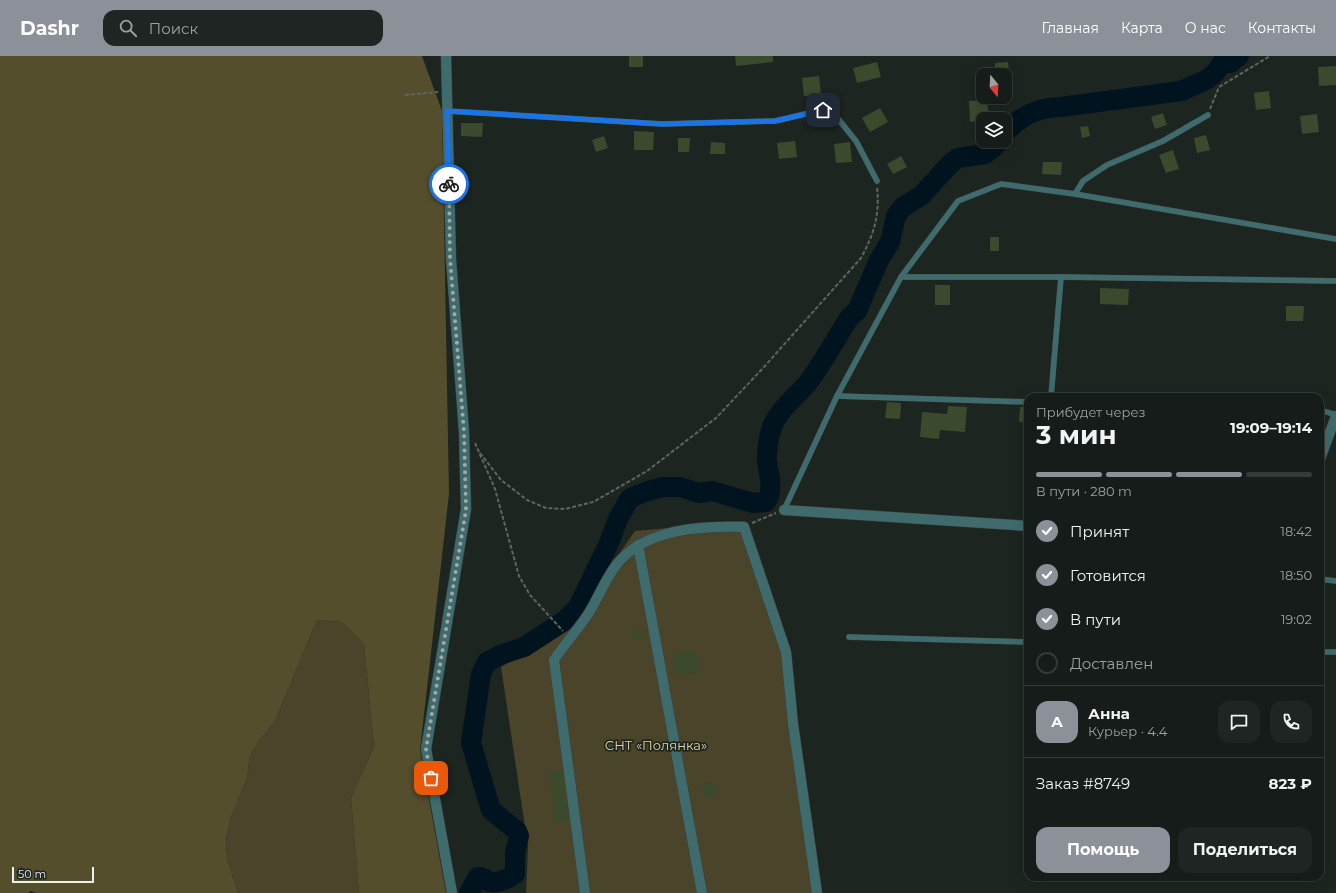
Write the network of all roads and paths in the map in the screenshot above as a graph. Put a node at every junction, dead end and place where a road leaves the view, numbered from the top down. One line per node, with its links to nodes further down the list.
1 (446, 56): 3 (street)
2 (1270, 56): 6 (path)
3 (447, 92): 4 (path); 5 (street)
4 (405, 96)
5 (447, 111): 7 (lane); 32 (street)
6 (1208, 115): 8 (lane)
7 (877, 181): 20 (path)
8 (1075, 194): 9 (lane); 10 (lane)
9 (1336, 239)
10 (901, 277): 11 (lane); 14 (lane)
11 (1061, 277): 12 (lane); 13 (lane)
12 (1336, 281)
13 (1051, 393)
14 (837, 396): 15 (lane); 21 (lane)
15 (1024, 402)
16 (1324, 412): 17 (lane)
17 (1336, 416): 19 (street)
18 (474, 441): 20 (path)
19 (1324, 448)
20 (480, 453): 27 (path)
21 (784, 510): 22 (street); 23 (path)
22 (1024, 526)
23 (744, 527): 24 (street); 35 (street)
24 (638, 545): 33 (street); 34 (street)
25 (1324, 580): 26 (lane)
26 (1336, 581)
27 (564, 631)
28 (849, 637): 29 (lane)
29 (1024, 642)
30 (1324, 652): 31 (lane)
31 (1336, 652)
32 (452, 893)
33 (585, 893)
34 (702, 893)
35 (817, 893)

